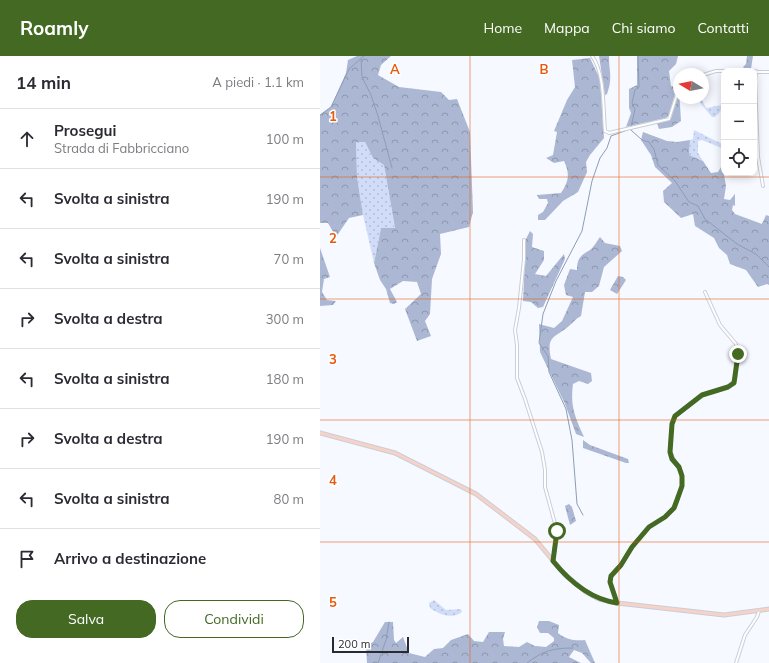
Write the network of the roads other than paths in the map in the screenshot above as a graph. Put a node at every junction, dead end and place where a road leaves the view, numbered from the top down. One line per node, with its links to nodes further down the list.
1 (592, 56): 6 (street)
2 (721, 71): 5 (street)
3 (757, 72): 4 (street)
4 (769, 72)
5 (709, 73)
6 (673, 104)
7 (756, 104): 8 (street)
8 (763, 186)
9 (524, 240): 12 (street)
10 (705, 292): 13 (street)
11 (320, 433): 12 (main road)
12 (553, 561): 13 (main road)
13 (617, 603): 15 (main road)
14 (769, 610): 15 (main road)
15 (759, 611): 16 (street)
16 (736, 663)

